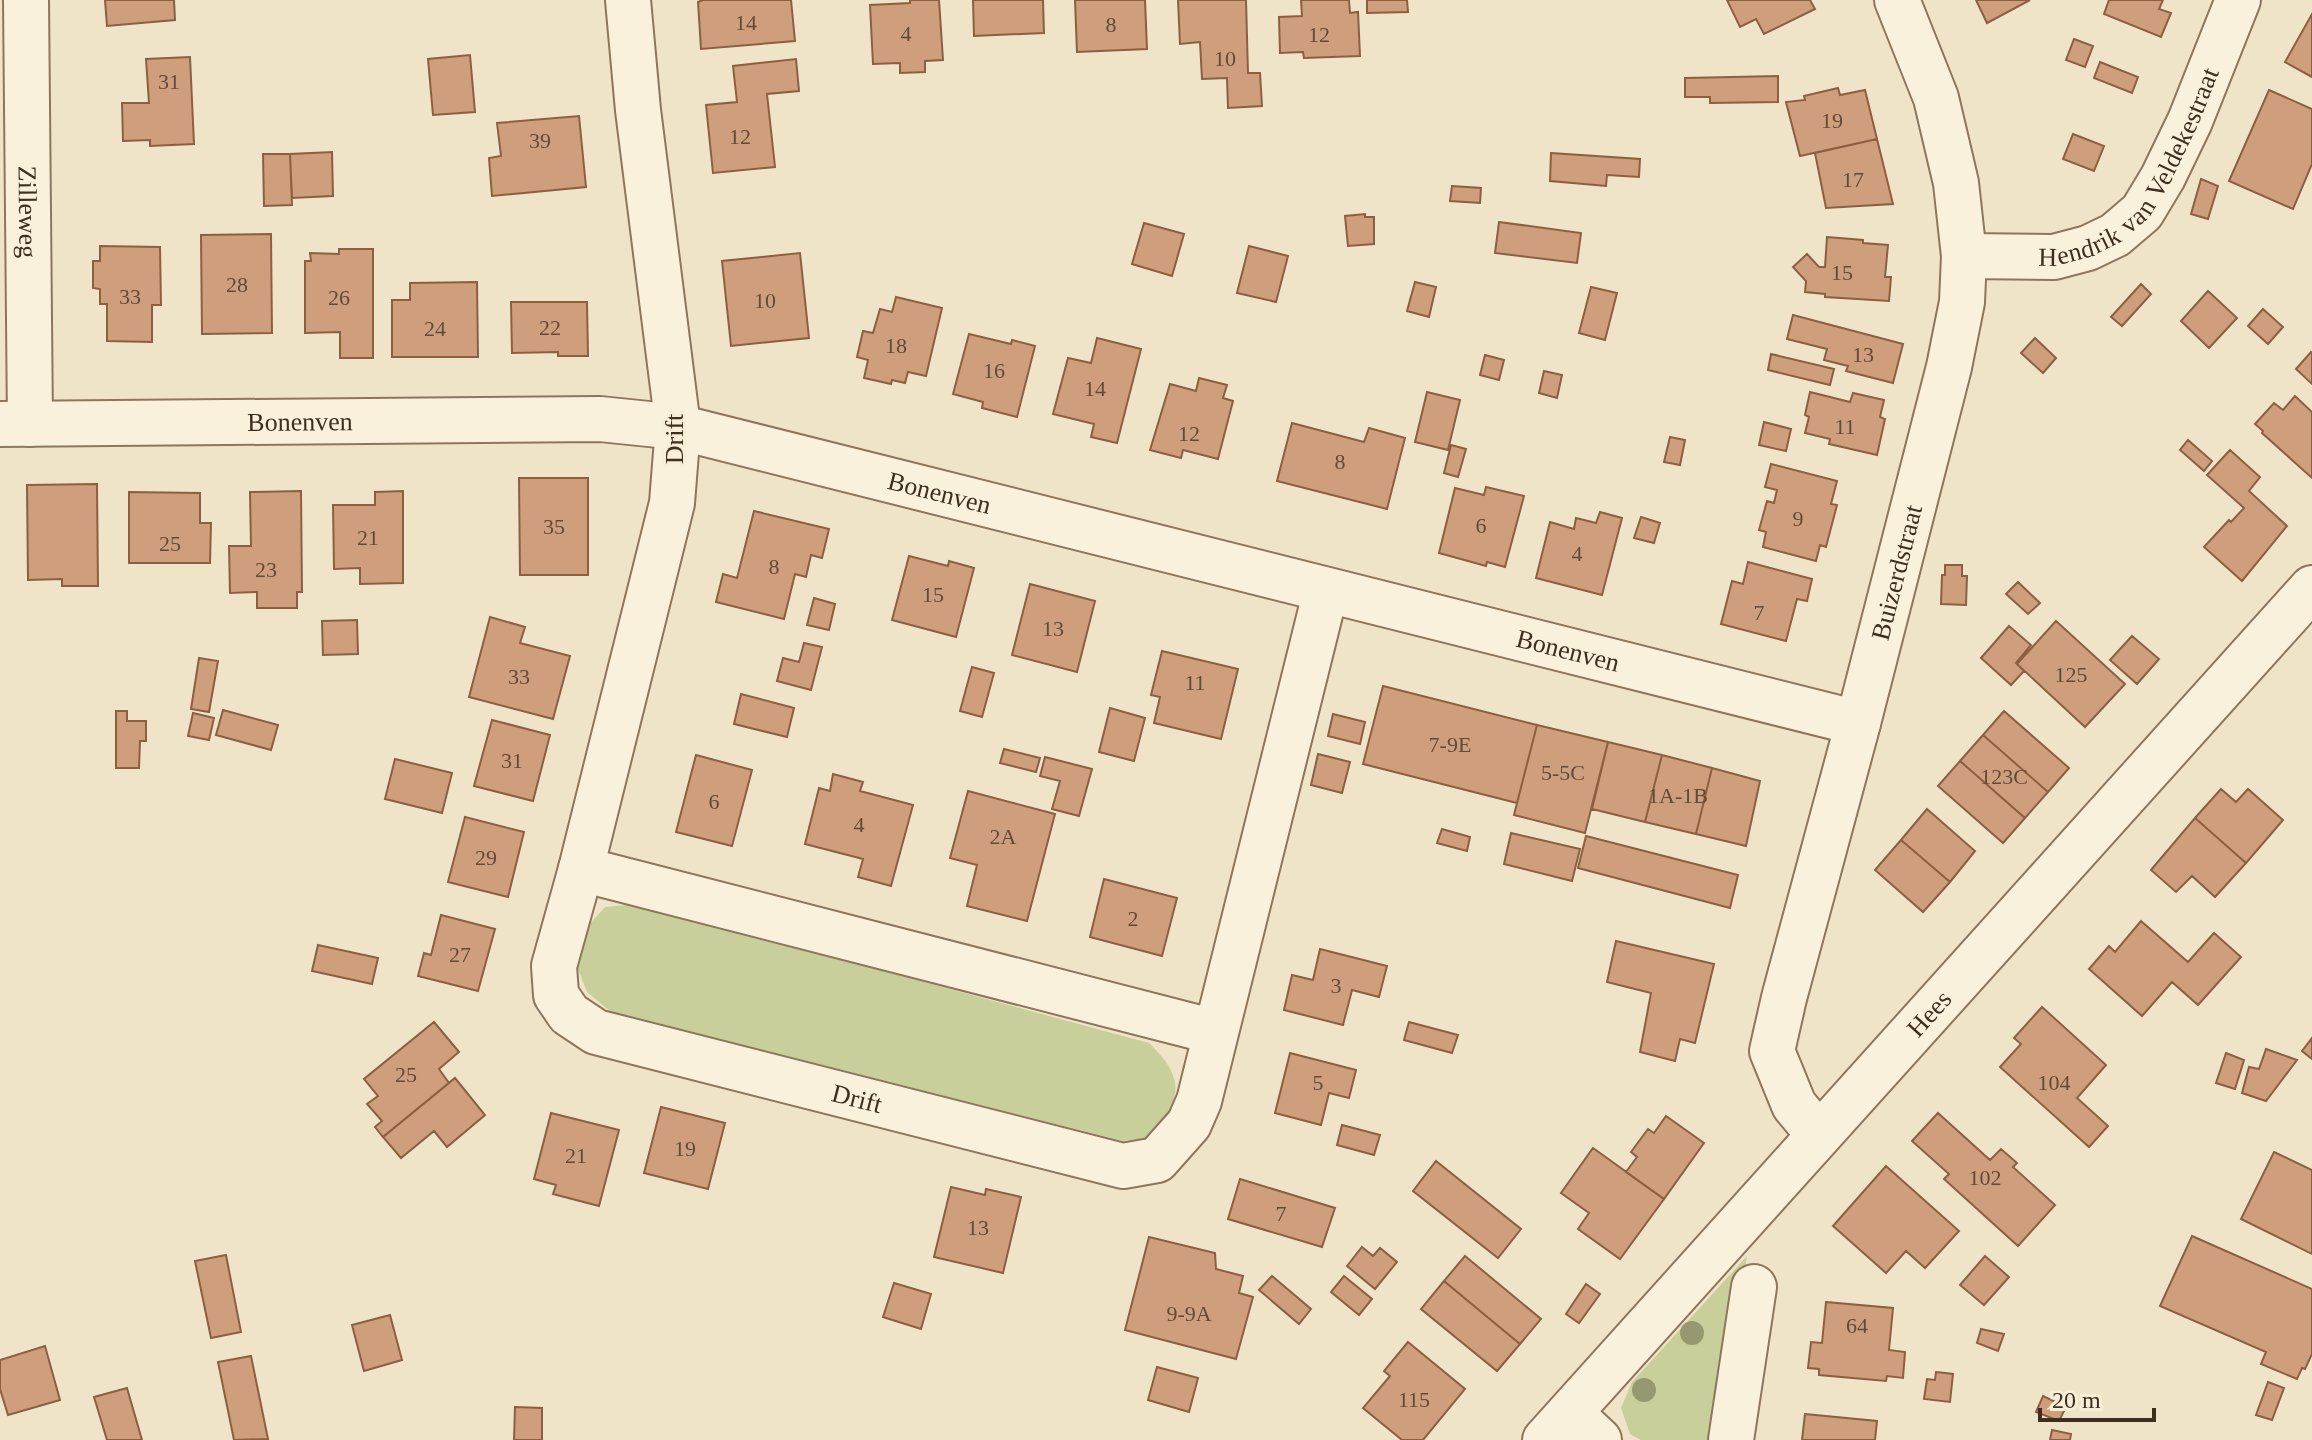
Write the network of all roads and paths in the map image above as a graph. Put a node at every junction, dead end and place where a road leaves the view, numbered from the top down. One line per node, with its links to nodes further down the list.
1 (26, 0): 6 (street, Zilleweg)
2 (628, 0): 7 (street, Drift)
3 (1897, 0): 5 (street, Buizerdstraat)
4 (2238, 0): 5 (street, Hendrik van Veldekestraat)
5 (1964, 256): 10 (street, Buizerdstraat)
6 (15, 424): 7 (street, Bonenven)
7 (678, 427): 9 (street, Bonenven); 11 (street, Drift)
8 (2312, 588): 13 (street, Hees)
9 (1326, 590): 10 (street, Bonenven); 12 (street, Drift)
10 (1858, 723): 13 (street, Buizerdstraat)
11 (581, 869): 12 (street); 12 (street, Drift)
12 (1215, 1032)
13 (1819, 1135): 15 (street, Hees)
14 (1754, 1287): 16 (street)
15 (1572, 1431)
16 (1731, 1440)

